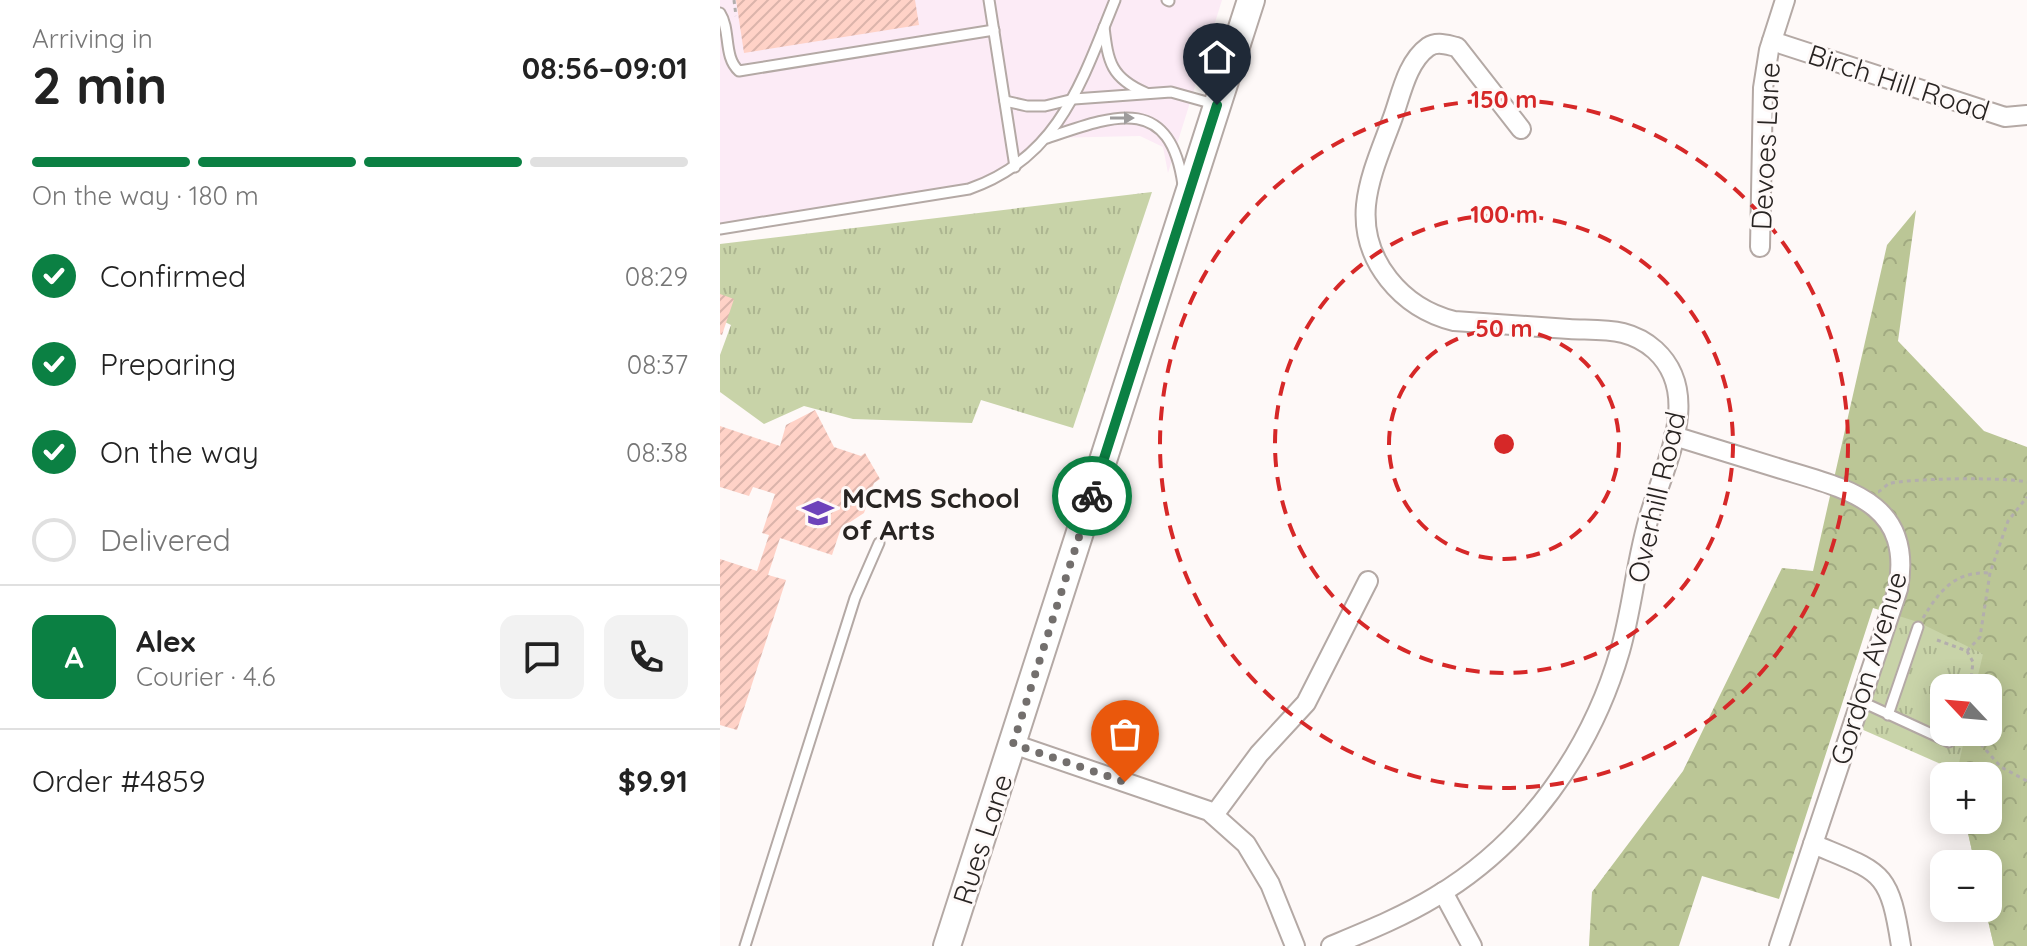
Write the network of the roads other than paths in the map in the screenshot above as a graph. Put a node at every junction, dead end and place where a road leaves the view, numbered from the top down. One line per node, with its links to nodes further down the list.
1 (989, 0): 7 (lane)
2 (1115, 0): 6 (lane)
3 (1251, 0): 12 (main road, Rues Lane)
4 (1785, 0): 8 (street, Devoes Lane)
5 (720, 13): 7 (lane)
6 (1104, 26): 9 (lane); 10 (lane)
7 (994, 30): 11 (lane)
8 (1772, 41): 13 (street, Birch Hill Road); 19 (street, Devoes Lane)
9 (1149, 94): 10 (lane); 12 (lane)
10 (1074, 99): 11 (lane); 15 (lane)
11 (1005, 101): 16 (lane)
12 (1217, 105): 17 (main road, Rues Lane)
13 (2027, 116)
14 (1521, 129): 20 (street, Overhill Road)
15 (1047, 138): 16 (lane); 17 (lane, one-way to 17)
16 (1015, 167): 18 (lane)
17 (1186, 203): 27 (main road, Rues Lane)
18 (720, 229)
19 (1760, 247)
20 (1674, 436): 24 (street, Gordon Avenue); 30 (street, Overhill Road)
21 (879, 543): 31 (lane)
22 (1368, 581): 28 (street)
23 (1918, 627): 25 (lane)
24 (1860, 701): 25 (lane); 29 (street, Gordon Avenue)
25 (1888, 715): 26 (lane)
26 (1930, 734)
27 (1013, 744): 28 (street); 32 (main road, Rues Lane)
28 (1214, 815): 33 (street)
29 (1813, 844): 36 (street, Gordon Avenue); 37 (street)
30 (1443, 892): 34 (street, Overhill Road); 35 (street)
31 (745, 946)
32 (947, 946)
33 (1295, 946)
34 (1331, 946)
35 (1472, 946)
36 (1779, 946)
37 (1901, 946)

